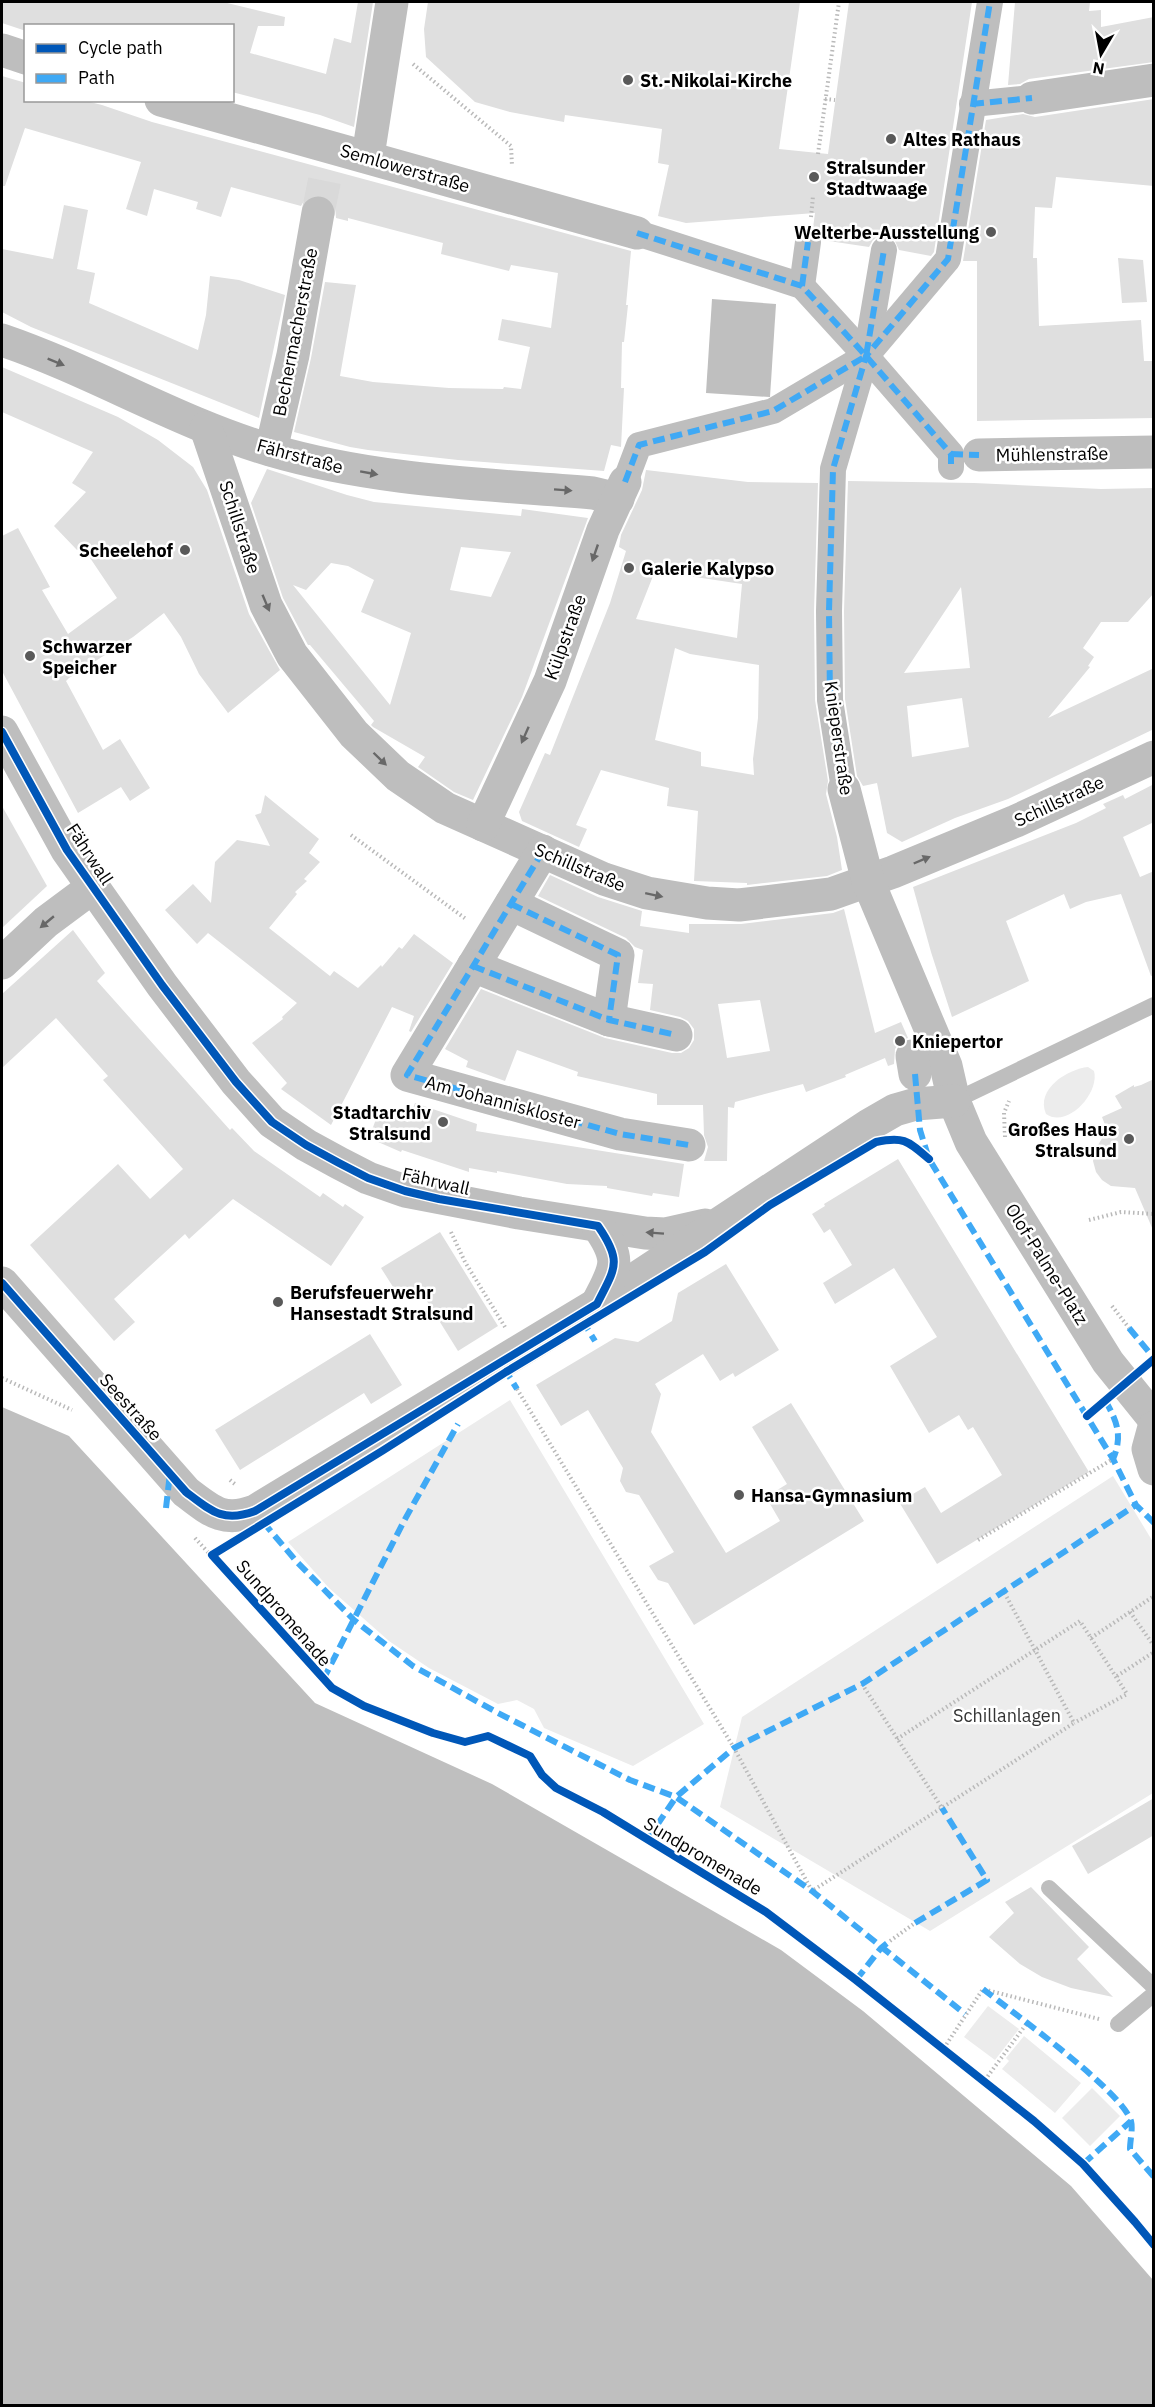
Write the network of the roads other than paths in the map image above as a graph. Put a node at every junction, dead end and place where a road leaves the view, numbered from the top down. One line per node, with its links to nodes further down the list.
1 (392, 2): 9 (street)
2 (990, 2): 8 (street)
3 (2, 50): 4 (street)
4 (24, 57)
5 (1154, 80): 6 (street)
6 (1032, 98): 8 (street)
7 (167, 102): 9 (street, Semlowerstraße)
8 (972, 104): 16 (street)
9 (368, 156): 11 (street, Semlowerstraße)
10 (318, 213): 18 (street, Bechermacherstraße)
11 (643, 234): 14 (street)
12 (808, 242): 14 (street)
13 (884, 250): 16 (street, Knieperstraße)
14 (801, 286): 16 (street)
15 (2, 340): 17 (street, Fährstraße, one-way to 17)
16 (866, 356): 20 (street); 21 (street, Külpstraße); 24 (street, Knieperstraße)
17 (206, 429): 18 (street, Fährstraße); 25 (street, Schillstraße, one-way to 25)
18 (271, 450): 21 (street, Fährstraße, one-way to 21)
19 (1154, 452): 20 (street, Mühlenstraße)
20 (960, 459)
21 (621, 490): 25 (street, Külpstraße, one-way to 25)
22 (2, 732): 28 (street, Fährwall)
23 (1154, 757): 27 (street, Schillstraße, one-way to 23)
24 (844, 789): 27 (street, Knieperstraße)
25 (483, 825): 26 (street, Schillstraße)
26 (543, 851): 27 (street, Schillstraße, one-way to 27); 29 (street, Am Johanniskloster)
27 (868, 881): 30 (street, Knieperstraße)
28 (93, 886): 31 (street, one-way to 31); 40 (street, Fährwall)
29 (511, 904): 32 (street, Am Johanniskloster); 35 (street)
30 (897, 949): 34 (street, Knieperstraße); 37 (street, Knieperstraße)
31 (2, 963)
32 (474, 966): 35 (street); 38 (street, Am Johanniskloster)
33 (1154, 1005): 37 (lane)
34 (901, 1012)
35 (609, 1020): 36 (street)
36 (676, 1035)
37 (954, 1101): 39 (street, Fährwall); 43 (street, Olof-Palme-Platz)
38 (689, 1145)
39 (732, 1217): 40 (street, Fährwall, one-way to 40); 42 (street, Fährwall)
40 (598, 1226): 42 (street)
41 (2, 1283): 46 (street, Seestraße)
42 (597, 1304): 46 (street, Fährwall)
43 (1154, 1419)
44 (1154, 1427): 45 (street)
45 (1154, 1469)
46 (255, 1511)
47 (1049, 1888): 48 (lane)
48 (1154, 1987)
49 (1154, 1994): 50 (lane)
50 (1118, 2024)

